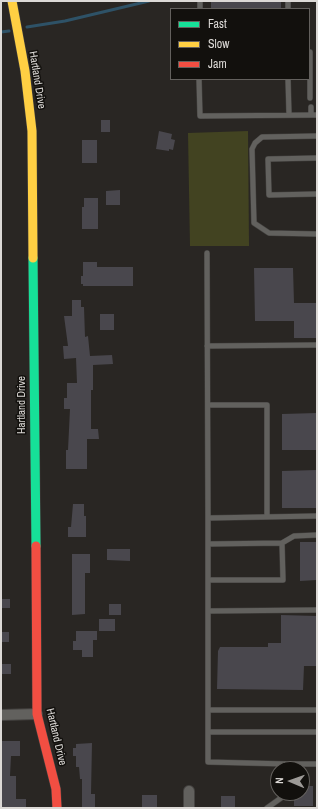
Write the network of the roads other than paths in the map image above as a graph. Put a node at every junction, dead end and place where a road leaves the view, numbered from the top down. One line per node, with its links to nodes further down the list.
1 (12, 1): 29 (street, Hartland Drive)
2 (310, 52): 5 (lane)
3 (199, 80): 7 (lane)
4 (288, 80): 7 (lane)
5 (310, 98)
6 (311, 107): 8 (lane)
7 (289, 114): 8 (lane)
8 (311, 115): 9 (lane)
9 (317, 115)
10 (317, 136): 13 (lane)
11 (317, 158): 12 (lane)
12 (317, 194)
13 (317, 234)
14 (207, 253): 16 (lane)
15 (317, 345): 16 (lane)
16 (207, 346): 17 (lane)
17 (208, 405): 19 (lane); 20 (lane)
18 (317, 516): 19 (lane)
19 (267, 517): 20 (lane)
20 (208, 518): 23 (lane)
21 (317, 535): 22 (lane)
22 (282, 543): 23 (lane); 24 (lane)
23 (208, 544): 24 (lane)
24 (208, 580): 26 (lane)
25 (317, 610): 26 (lane)
26 (208, 611): 27 (lane)
27 (208, 710): 28 (lane); 31 (lane)
28 (317, 710)
29 (37, 714): 30 (street); 36 (street, Hartland Drive)
30 (1, 715)
31 (208, 732): 32 (lane); 33 (lane)
32 (317, 732)
33 (270, 765)
34 (189, 791): 37 (street)
35 (277, 801): 38 (lane)
36 (58, 808)
37 (189, 808)
38 (267, 808)

